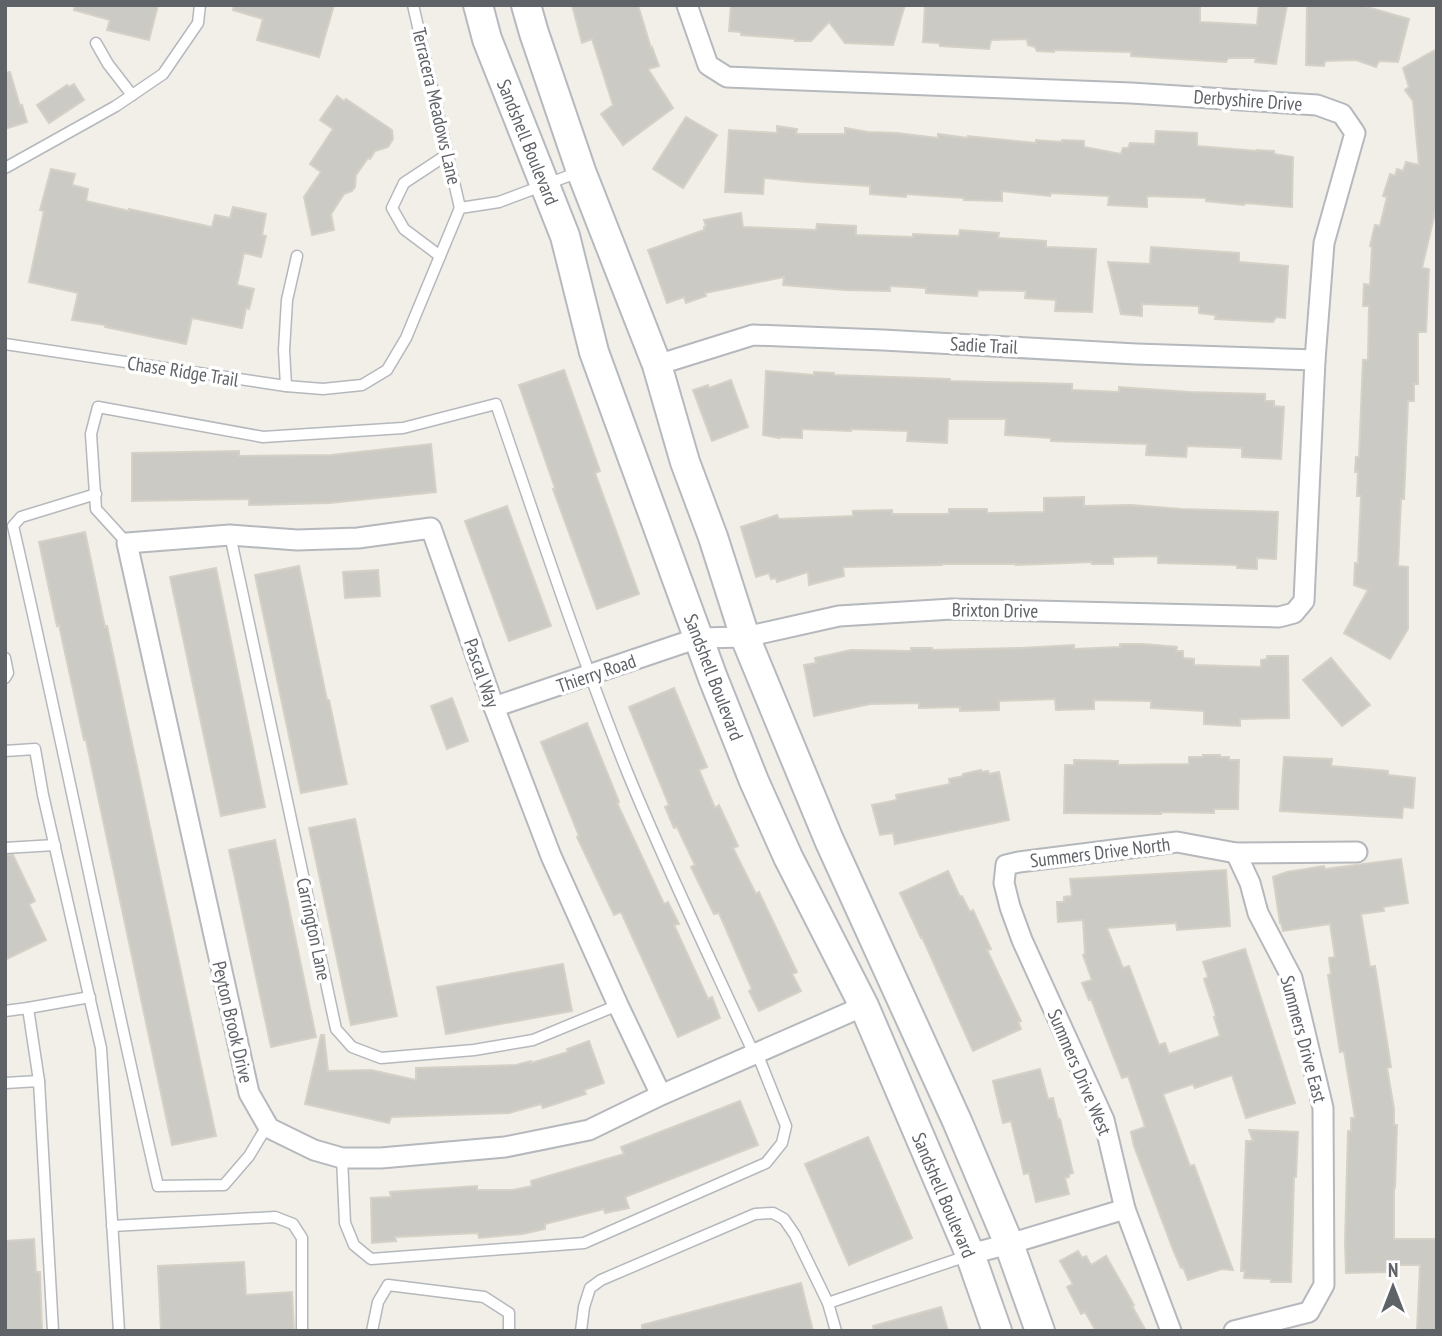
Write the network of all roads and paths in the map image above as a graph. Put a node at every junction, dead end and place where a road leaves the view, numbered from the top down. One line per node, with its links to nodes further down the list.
1 (200, 5): 7 (lane)
2 (413, 5): 8 (lane, Terracera Meadows Lane)
3 (478, 5): 11 (street, Sandshell Boulevard)
4 (526, 5): 10 (street, Sandshell Boulevard)
5 (687, 5): 16 (street, Derbyshire Drive)
6 (96, 43): 7 (lane)
7 (132, 95): 9 (lane)
8 (448, 155): 12 (lane, Terracera Meadows Lane); 14 (lane)
9 (5, 168)
10 (581, 171): 11 (lane, Terracera Meadows Lane); 17 (street, Sandshell Boulevard)
11 (545, 185): 12 (lane, Terracera Meadows Lane); 25 (street, Sandshell Boulevard)
12 (460, 208): 14 (lane, Terracera Meadows Lane)
13 (297, 256): 18 (lane)
14 (440, 256): 19 (lane, Terracera Meadows Lane)
15 (5, 344): 18 (lane, Chase Ridge Trail)
16 (1315, 360): 17 (street, Sadie Trail); 23 (street, Derbyshire Drive)
17 (656, 365): 24 (street, Sandshell Boulevard)
18 (286, 386): 19 (lane, Chase Ridge Trail)
19 (362, 386)
20 (96, 494): 22 (lane); 27 (lane); 45 (lane)
21 (230, 536): 22 (street, Pascal Way); 29 (street, Pascal Way); 37 (lane, Carrington Lane)
22 (127, 543): 45 (street, Peyton Brook Drive)
23 (1294, 612): 24 (street, Brixton Drive)
24 (745, 637): 25 (street, Brixton Drive); 49 (street, Sandshell Boulevard)
25 (698, 638): 27 (street, Thierry Road); 38 (street, Sandshell Boulevard)
26 (5, 658): 28 (lane)
27 (590, 674): 29 (street, Thierry Road); 41 (lane)
28 (5, 678)
29 (494, 707): 37 (street, Pascal Way)
30 (5, 751): 31 (lane)
31 (55, 845): 32 (lane); 36 (lane)
32 (5, 848)
33 (1357, 852): 34 (street)
34 (1236, 853): 35 (street, Summers Drive North); 62 (street, Summers Drive East)
35 (1006, 865): 47 (street, Summers Drive West)
36 (90, 997): 39 (lane); 48 (lane)
37 (618, 1005): 44 (street, Pascal Way)
38 (864, 1006): 41 (street); 50 (street, Sandshell Boulevard)
39 (28, 1009): 40 (lane); 42 (lane)
40 (5, 1011)
41 (755, 1054): 44 (street); 46 (lane)
42 (39, 1081): 43 (lane); 52 (lane)
43 (5, 1083)
44 (662, 1095): 46 (street)
45 (267, 1125): 46 (street)
46 (342, 1158)
47 (1125, 1209): 49 (street); 61 (street, Summers Drive West)
48 (112, 1226): 53 (lane); 54 (lane)
49 (1009, 1244): 50 (street); 60 (street, Sandshell Boulevard)
50 (970, 1254): 51 (lane); 59 (street, Sandshell Boulevard)
51 (828, 1303): 57 (lane); 58 (lane)
52 (53, 1331)
53 (119, 1331)
54 (302, 1331)
55 (372, 1331): 56 (lane)
56 (509, 1331)
57 (581, 1331)
58 (836, 1331)
59 (997, 1331)
60 (1040, 1331)
61 (1171, 1331)
62 (1234, 1331)

